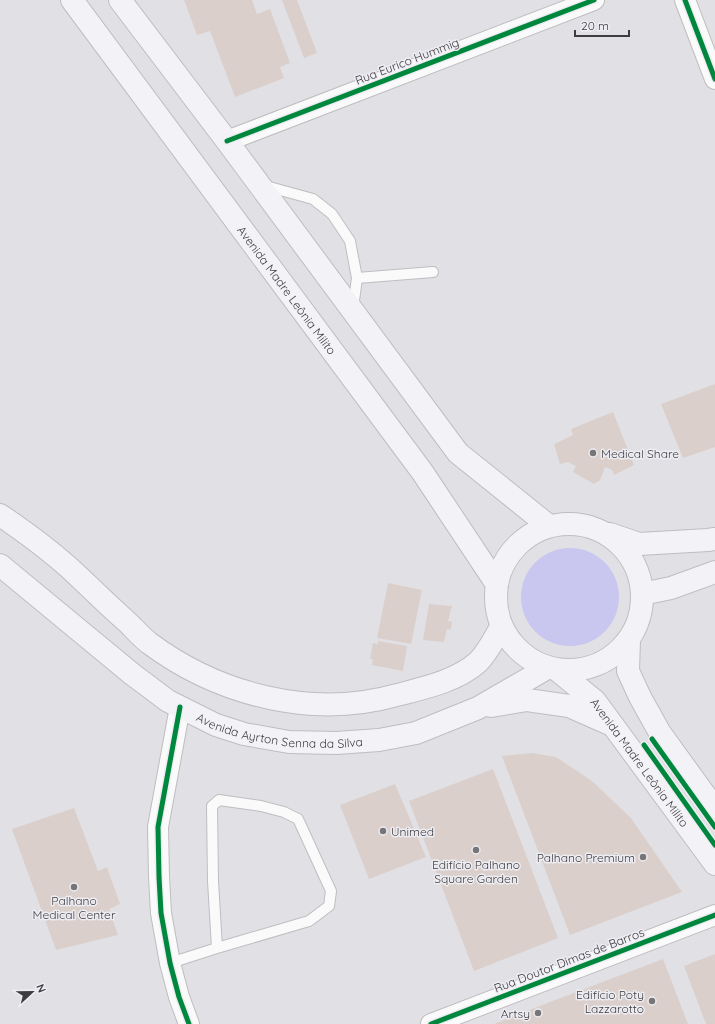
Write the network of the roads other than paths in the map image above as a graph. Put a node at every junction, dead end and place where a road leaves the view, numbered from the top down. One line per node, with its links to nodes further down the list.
1 (72, 0): 17 (main road, Avenida Madre Leônia Milito)
2 (120, 0): 6 (main road)
3 (594, 0): 6 (street, Rua Eurico Hummig)
4 (685, 0): 5 (street)
5 (715, 79)
6 (227, 141): 7 (main road)
7 (259, 184): 9 (lane); 10 (main road)
8 (433, 272): 9 (lane)
9 (357, 278): 10 (lane)
10 (352, 310): 12 (main road)
11 (0, 515): 19 (main road)
12 (549, 526): 13 (main road); 17 (main road)
13 (602, 532): 14 (main road); 18 (main road)
14 (715, 539)
15 (0, 565): 22 (main road, Avenida Ayrton Senna da Silva)
16 (715, 572): 18 (main road)
17 (496, 583): 19 (main road)
18 (642, 594): 20 (main road)
19 (501, 627): 21 (main road, Avenida Madre Leônia Milito)
20 (629, 640): 21 (main road); 25 (main road)
21 (552, 669): 23 (main road, Avenida Ayrton Senna da Silva); 24 (main road, Avenida Madre Leônia Milito)
22 (180, 707): 23 (main road, Avenida Ayrton Senna da Silva); 29 (street)
23 (478, 708): 24 (main road)
24 (612, 725): 26 (main road, Avenida Madre Leônia Milito)
25 (715, 809)
26 (715, 864)
27 (715, 915): 31 (street, Rua Doutor Dimas de Barros)
28 (217, 948): 28 (lane); 29 (lane)
29 (170, 963): 30 (street)
30 (189, 1024)
31 (431, 1024)

